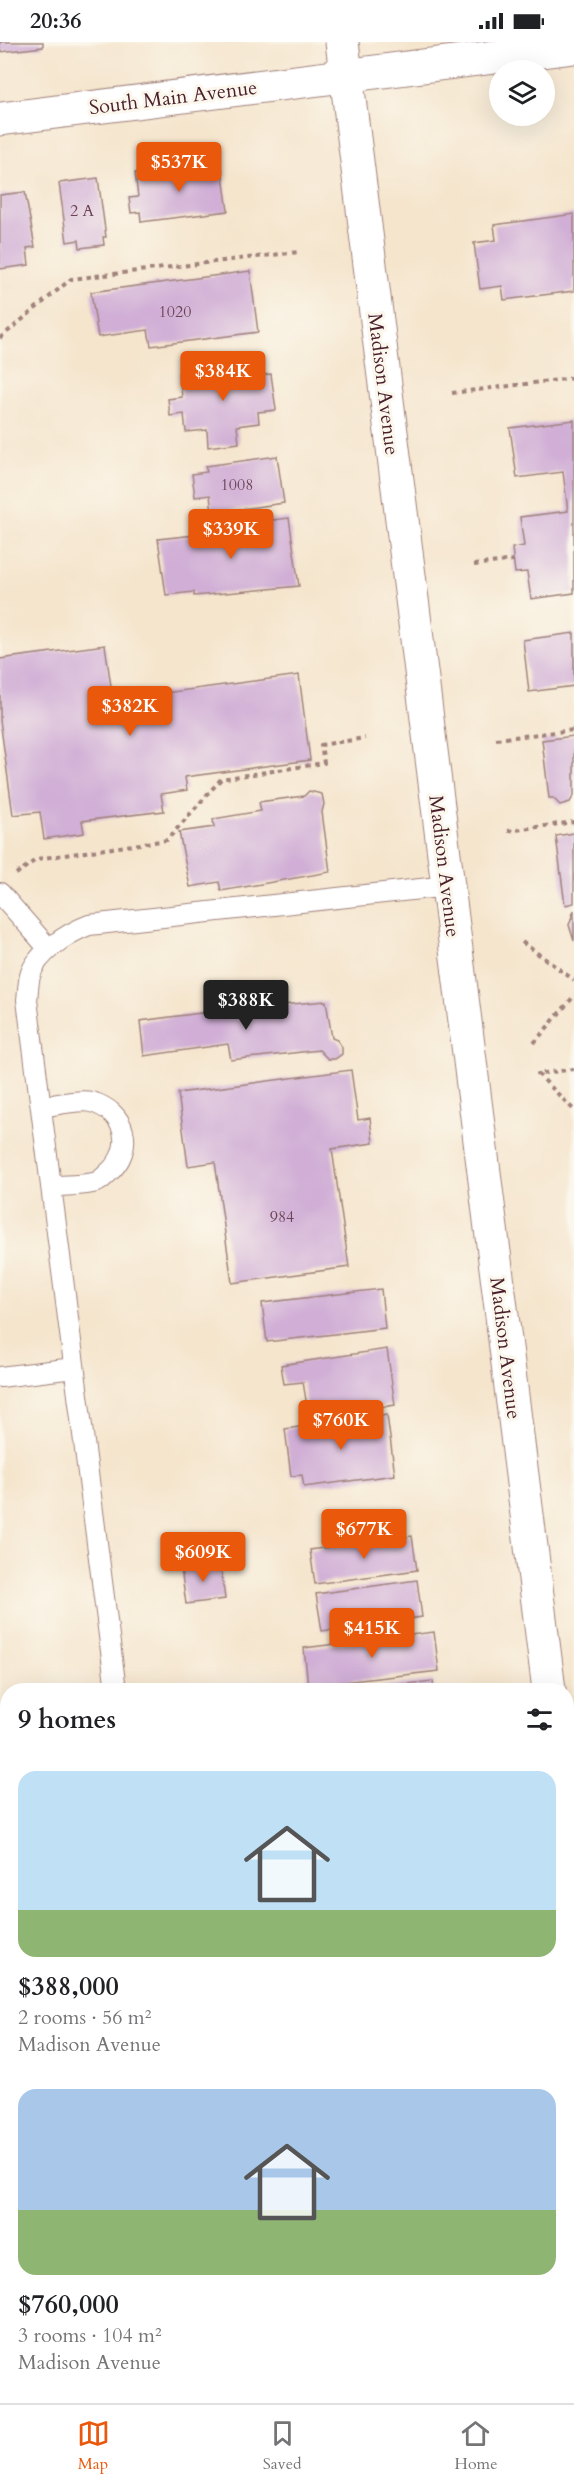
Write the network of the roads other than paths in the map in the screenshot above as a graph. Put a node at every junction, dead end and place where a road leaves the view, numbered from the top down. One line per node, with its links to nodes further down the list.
1 (342, 42): 3 (main road, Madison Avenue)
2 (574, 47): 3 (main road, South Main Avenue)
3 (346, 75): 4 (main road, South Main Avenue); 6 (main road, Madison Avenue)
4 (0, 119)
5 (5, 886): 7 (lane)
6 (448, 886): 7 (lane); 13 (main road, Madison Avenue)
7 (49, 949): 8 (lane)
8 (41, 1107): 9 (lane); 9 (lane)
9 (51, 1187): 10 (lane)
10 (74, 1368): 11 (lane); 12 (lane)
11 (0, 1377)
12 (115, 1683)
13 (548, 1683)

